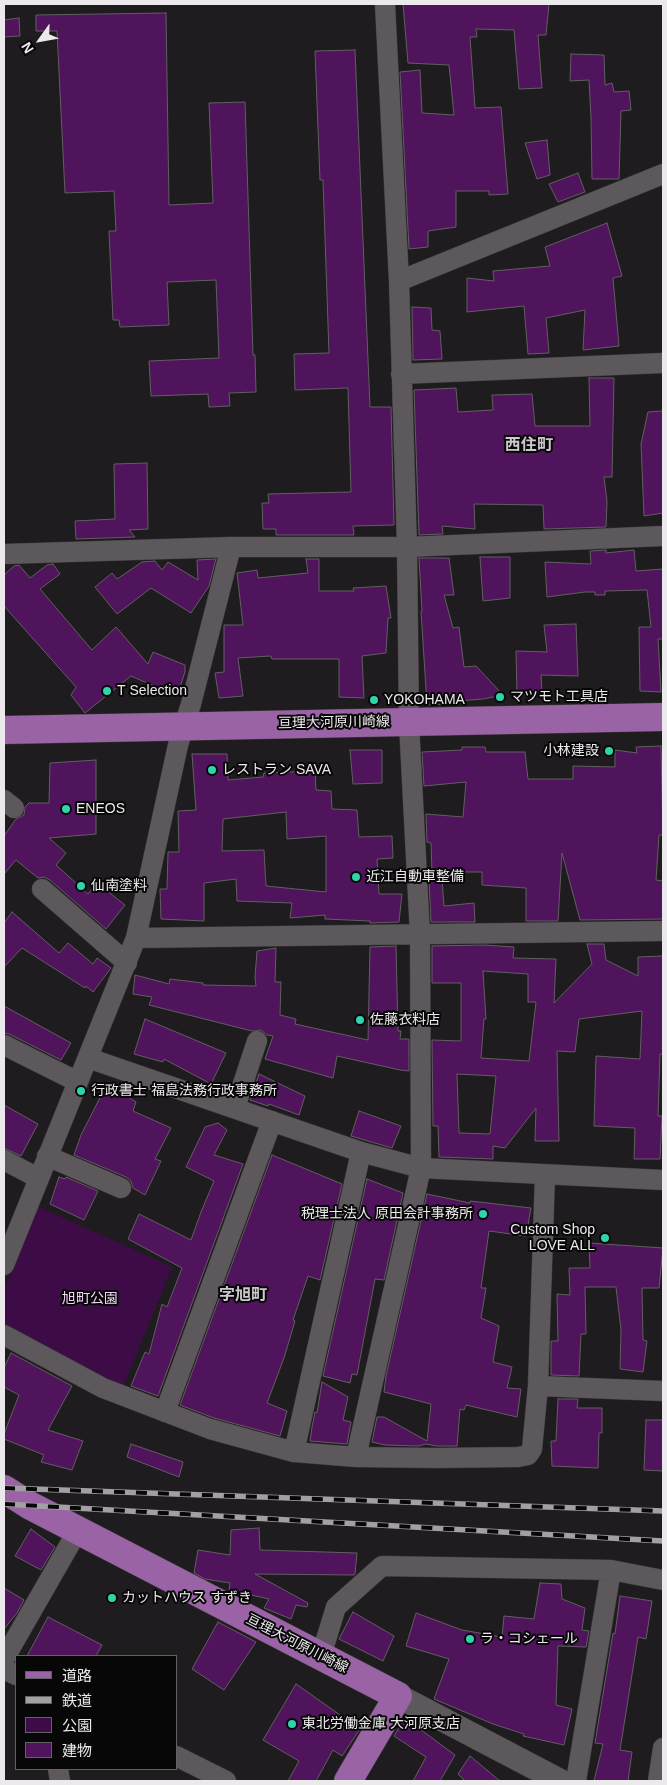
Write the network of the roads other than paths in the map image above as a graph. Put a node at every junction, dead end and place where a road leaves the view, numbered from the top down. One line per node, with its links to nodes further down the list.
1 (385, 4): 3 (street)
2 (663, 174): 3 (street)
3 (398, 281): 5 (street)
4 (663, 363): 5 (street)
5 (401, 374): 8 (street)
6 (663, 536): 8 (street)
7 (232, 547): 8 (street); 9 (street); 12 (street)
8 (406, 547): 11 (street)
9 (4, 554)
10 (663, 717): 11 (main road, 亘理大河原川崎線)
11 (409, 723): 12 (main road, 亘理大河原川崎線); 16 (street)
12 (185, 726): 13 (main road, 亘理大河原川崎線); 17 (street)
13 (4, 730)
14 (42, 889): 18 (street)
15 (663, 931): 16 (street)
16 (420, 935): 17 (street); 28 (street)
17 (136, 938): 18 (street)
18 (127, 963): 21 (street)
19 (257, 1041): 23 (street)
20 (4, 1045): 22 (street)
21 (88, 1058): 22 (street); 23 (street)
22 (78, 1082): 26 (street)
23 (235, 1108): 24 (street)
24 (272, 1121): 25 (street); 37 (street)
25 (361, 1152): 28 (street); 38 (street)
26 (47, 1156): 30 (street); 32 (street)
27 (4, 1160): 30 (street)
28 (420, 1168): 29 (street); 39 (street)
29 (545, 1175): 31 (street); 35 (street)
30 (38, 1178): 33 (street)
31 (663, 1180)
32 (121, 1188)
33 (4, 1265)
34 (4, 1334): 37 (street)
35 (538, 1386): 36 (street); 39 (street)
36 (663, 1391)
37 (165, 1412): 38 (street)
38 (294, 1452): 39 (street)
39 (356, 1456)
40 (4, 1489): 41 (main road, 亘理大河原川崎線)
41 (78, 1530): 44 (main road, 亘理大河原川崎線); 45 (street)
42 (611, 1570): 43 (street); 44 (street); 52 (street)
43 (663, 1580)
44 (321, 1656): 46 (main road, 亘理大河原川崎線)
45 (4, 1659)
46 (398, 1696): 50 (main road); 51 (street)
47 (663, 1748): 53 (street)
48 (178, 1757): 49 (street)
49 (226, 1781)
50 (348, 1781)
51 (560, 1781)
52 (576, 1781)
53 (658, 1781)

